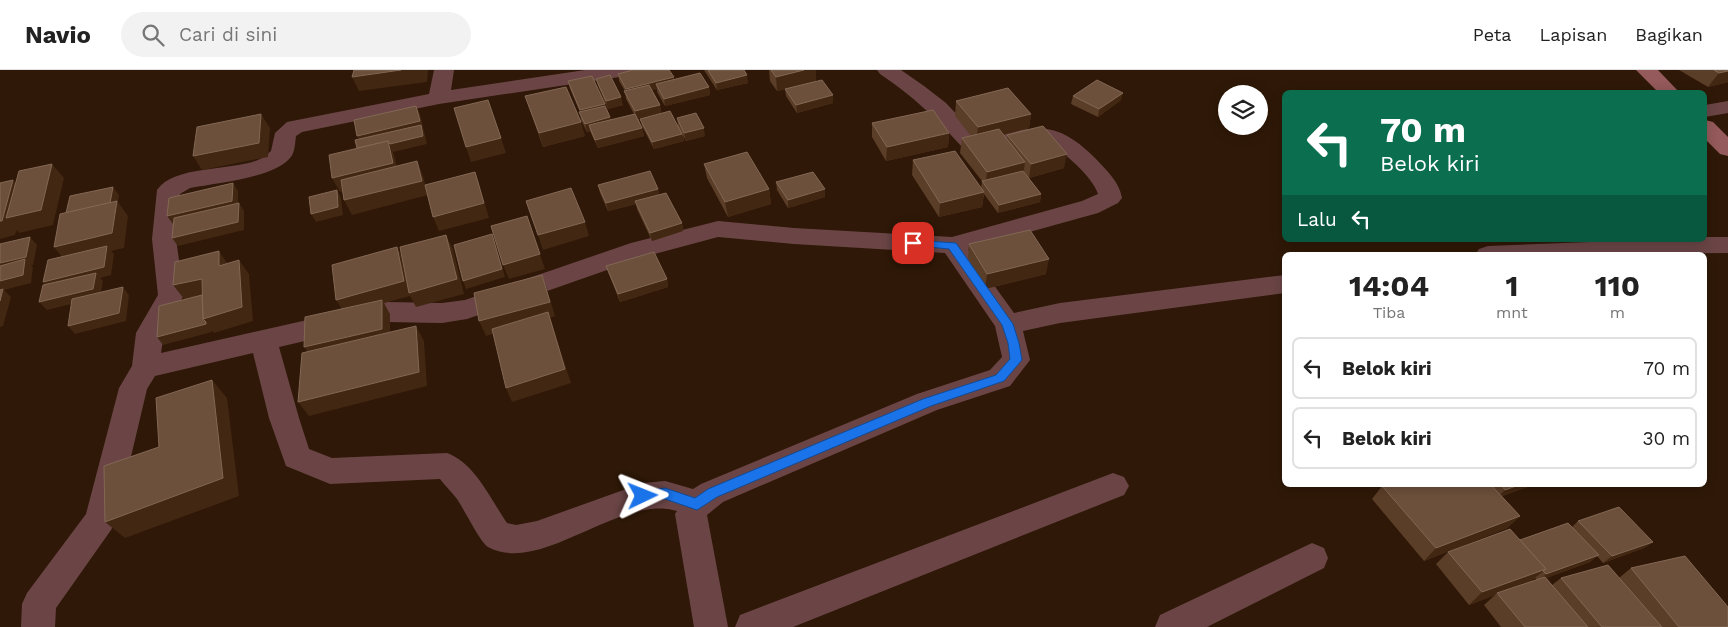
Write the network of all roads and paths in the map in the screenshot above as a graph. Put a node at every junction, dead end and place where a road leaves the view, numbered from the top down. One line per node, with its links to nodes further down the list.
1 (444, 70): 6 (street)
2 (626, 70): 6 (street)
3 (887, 70): 12 (street)
4 (1646, 70): 5 (street)
5 (1667, 90)
6 (439, 98): 17 (street)
7 (1728, 107): 8 (street)
8 (1707, 111)
9 (1707, 129): 10 (street)
10 (1728, 149)
11 (1728, 244): 13 (street)
12 (952, 245): 15 (street); 16 (street)
13 (1553, 252)
14 (1282, 284): 15 (street)
15 (1008, 324): 19 (street)
16 (264, 341): 17 (street); 19 (street)
17 (146, 367): 21 (street)
18 (1113, 486): 23 (street)
19 (697, 504): 22 (street)
20 (1312, 558): 24 (street)
21 (38, 627)
22 (711, 627)
23 (752, 627)
24 (1172, 627)

